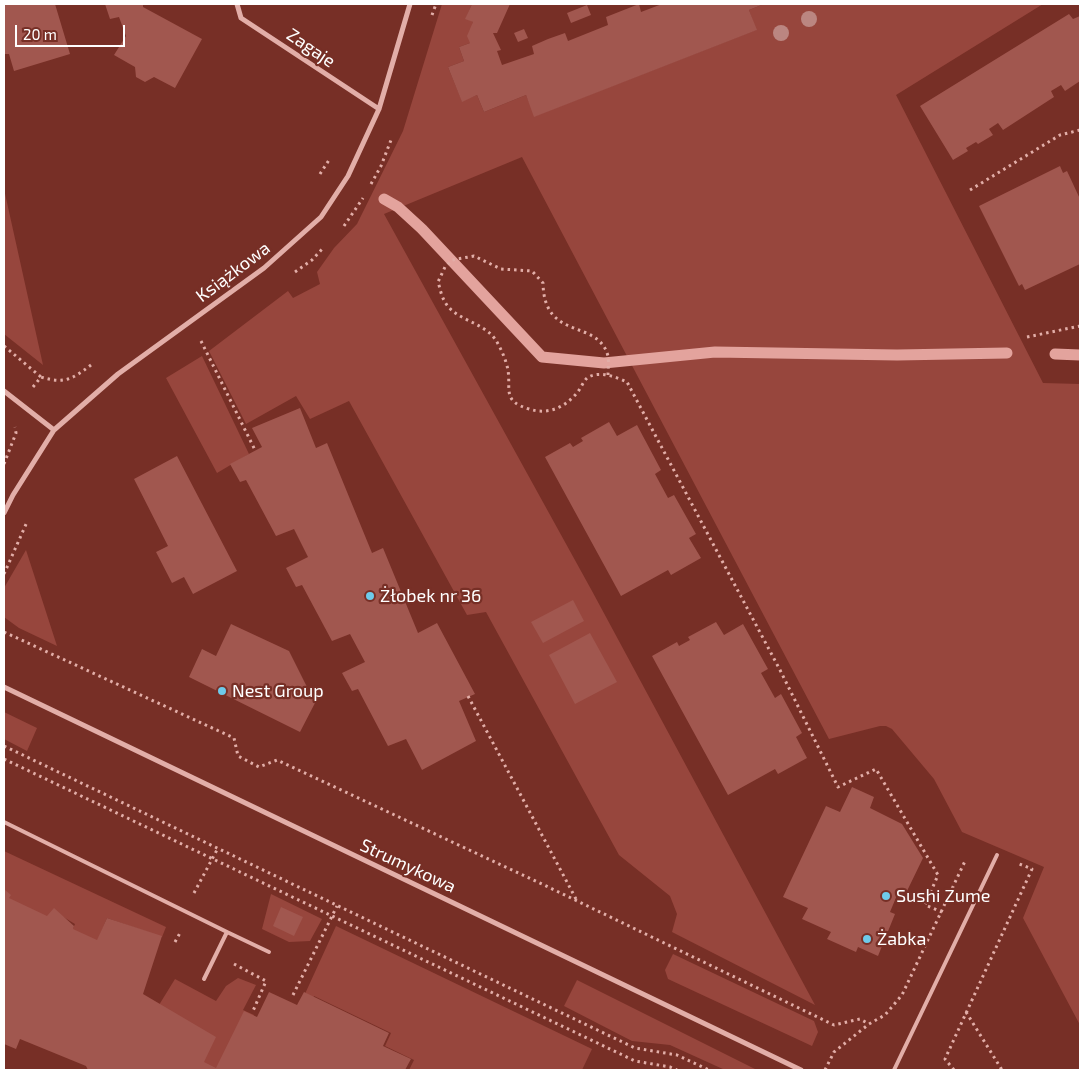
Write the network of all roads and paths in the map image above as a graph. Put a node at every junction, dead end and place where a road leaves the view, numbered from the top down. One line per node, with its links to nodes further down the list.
1 (237, 4): 3 (street, Zagaje)
2 (410, 4): 3 (street, Książkowa)
3 (379, 109): 17 (street, Książkowa)
4 (1080, 130): 7 (path)
5 (332, 156): 6 (path)
6 (318, 178)
7 (970, 190)
8 (1080, 326): 9 (path)
9 (1027, 337)
10 (201, 341): 18 (path)
11 (4, 346): 14 (path)
12 (94, 364): 14 (path)
13 (608, 375): 13 (path); 34 (path)
14 (41, 376): 16 (path)
15 (4, 391): 16 (street)
16 (20, 404): 17 (street); 19 (path)
17 (54, 430): 20 (street, Książkowa)
18 (255, 450)
19 (4, 464)
20 (4, 513)
21 (4, 632): 31 (path)
22 (4, 687): 46 (street, Strumykowa)
23 (468, 696): 31 (path)
24 (4, 746): 27 (path)
25 (4, 759): 29 (path)
26 (4, 822): 33 (lane)
27 (218, 848): 29 (path); 32 (path)
28 (997, 855): 42 (path); 48 (lane)
29 (212, 858): 33 (path); 35 (path)
30 (966, 859): 34 (path)
31 (576, 900): 43 (path)
32 (337, 905): 35 (path); 45 (path)
33 (187, 912): 36 (lane)
34 (942, 912): 43 (path)
35 (333, 915): 40 (path); 44 (path)
36 (227, 932): 37 (lane); 38 (lane)
37 (269, 952)
38 (216, 954): 39 (lane); 41 (path)
39 (204, 979)
40 (293, 995)
41 (253, 1010)
42 (966, 1012): 49 (path); 50 (path)
43 (870, 1024): 47 (path)
44 (677, 1070)
45 (708, 1070)
46 (801, 1070)
47 (825, 1070)
48 (894, 1070)
49 (954, 1070)
50 (1002, 1070)

